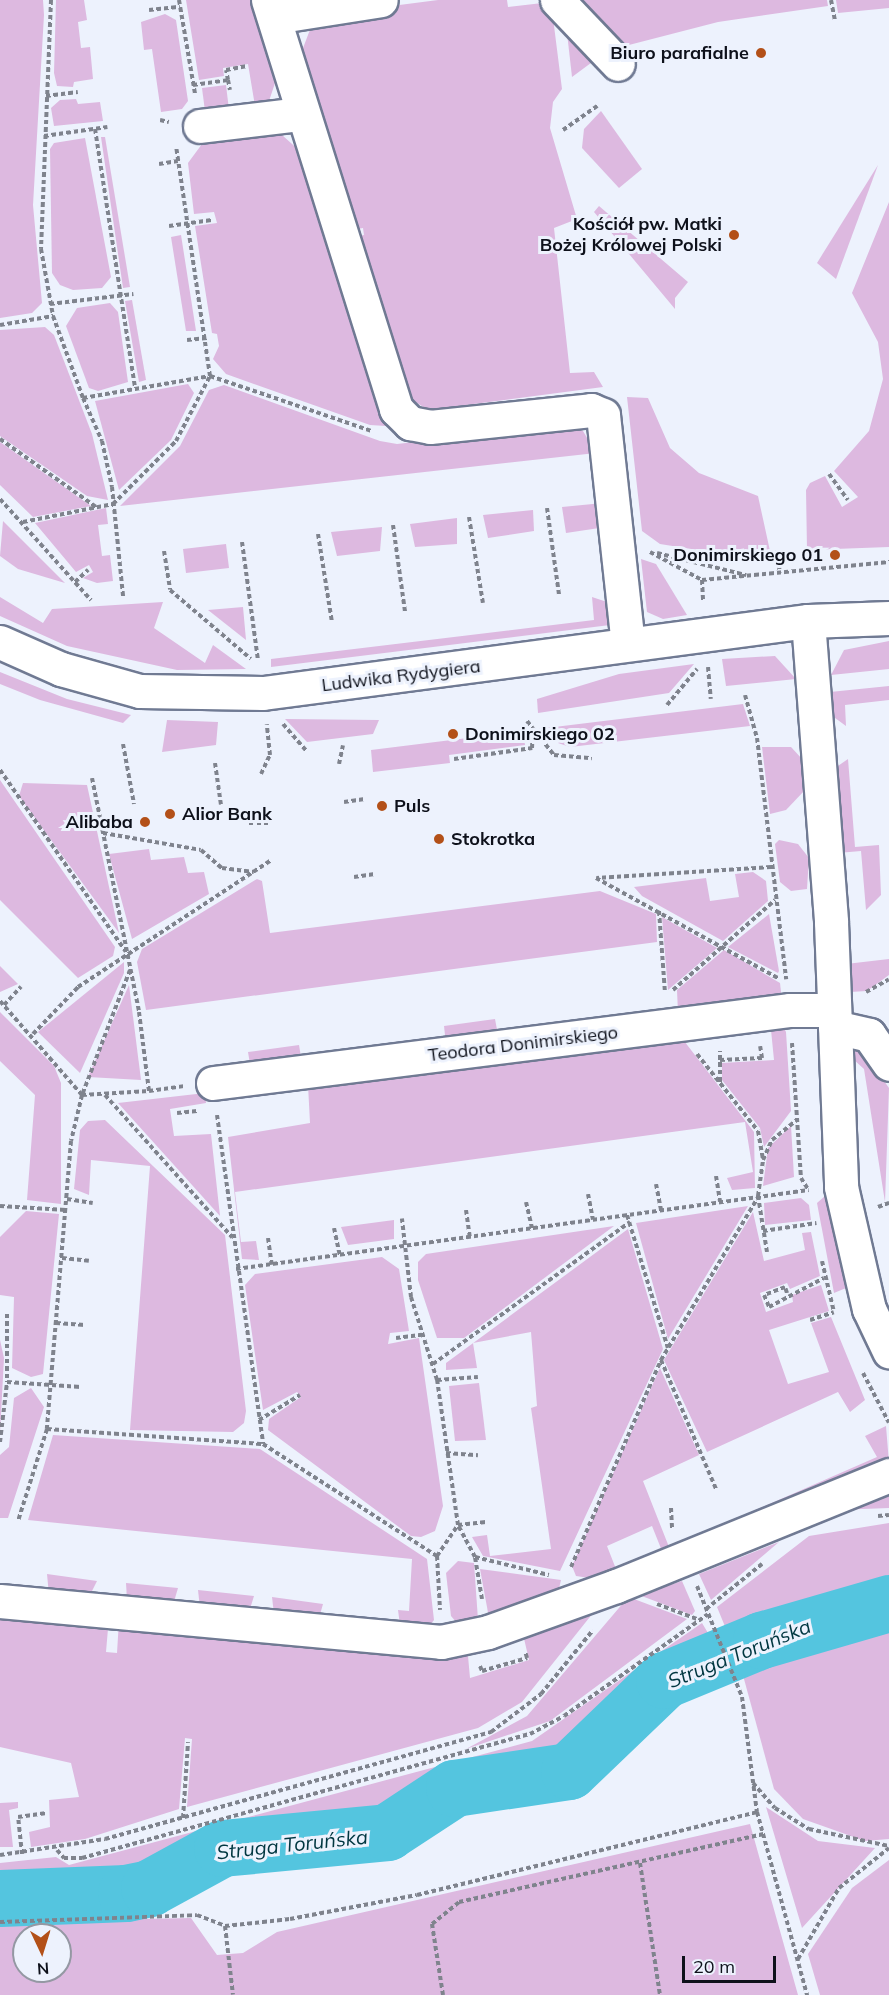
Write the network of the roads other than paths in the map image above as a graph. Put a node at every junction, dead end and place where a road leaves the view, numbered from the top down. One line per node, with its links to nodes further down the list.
1 (381, 0): 3 (street)
2 (557, 0): 4 (street)
3 (271, 8): 5 (street)
4 (618, 64)
5 (301, 114): 6 (street); 11 (street)
6 (183, 133)
7 (889, 601): 9 (street, Ludwika Rydygiera)
8 (889, 618): 9 (street, Ludwika Rydygiera)
9 (808, 621): 11 (street, Ludwika Rydygiera); 12 (street)
10 (0, 642): 11 (street, Ludwika Rydygiera)
11 (628, 644)
12 (834, 1019): 13 (street, Teodora Donimirskiego); 14 (street, Teodora Donimirskiego); 15 (street)
13 (889, 1064)
14 (213, 1083)
15 (889, 1351)
16 (889, 1475): 17 (street)
17 (0, 1601)

